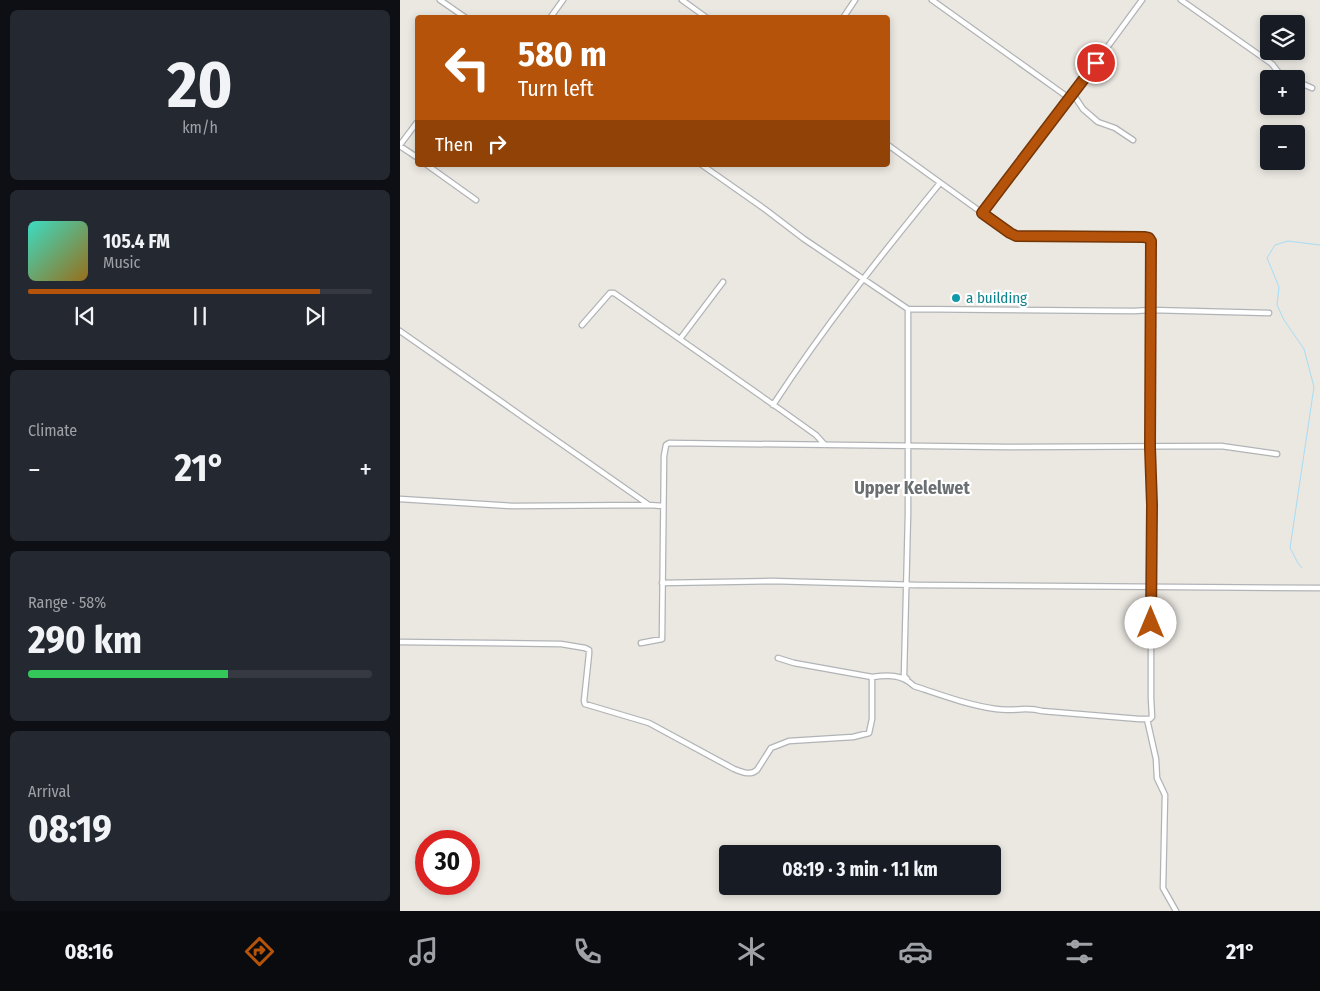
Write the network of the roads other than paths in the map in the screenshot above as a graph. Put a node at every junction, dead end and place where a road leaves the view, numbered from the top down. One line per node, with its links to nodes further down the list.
1 (440, 0): 8 (street)
2 (563, 0): 9 (street)
3 (682, 0): 10 (street)
4 (856, 0): 11 (street)
5 (932, 0): 15 (street)
6 (1142, 0): 15 (street)
7 (1181, 0): 12 (street)
8 (462, 15)
9 (552, 15)
10 (703, 15)
11 (845, 15)
12 (1277, 70)
13 (1305, 85): 14 (street)
14 (1312, 88)
15 (1071, 96): 17 (street); 25 (street)
16 (415, 125): 18 (street)
17 (1133, 140)
18 (400, 145): 20 (street)
19 (890, 146): 23 (street)
20 (415, 156)
21 (431, 167): 24 (street)
22 (705, 167): 26 (street)
23 (940, 183): 25 (street); 26 (street)
24 (476, 200)
25 (982, 213): 29 (street)
26 (862, 279): 28 (street); 34 (street)
27 (723, 282): 33 (street)
28 (908, 309): 29 (street); 36 (street)
29 (1151, 310): 30 (street); 37 (street)
30 (1269, 313)
31 (582, 325): 33 (street)
32 (400, 331): 40 (street)
33 (680, 339): 34 (street)
34 (774, 405): 35 (street)
35 (825, 445): 36 (street); 41 (street)
36 (908, 446): 37 (street); 43 (street)
37 (1150, 447): 38 (street); 44 (street)
38 (1278, 454)
39 (400, 500): 40 (street)
40 (649, 505): 41 (street)
41 (663, 506): 42 (street)
42 (662, 583): 43 (street); 47 (street)
43 (906, 585): 44 (street); 50 (street)
44 (1151, 586): 45 (street); 51 (street)
45 (1320, 588)
46 (400, 642): 49 (street)
47 (640, 642)
48 (778, 658): 49 (street)
49 (872, 677): 50 (street)
50 (907, 679): 51 (street)
51 (1147, 719): 52 (street)
52 (1176, 911)

